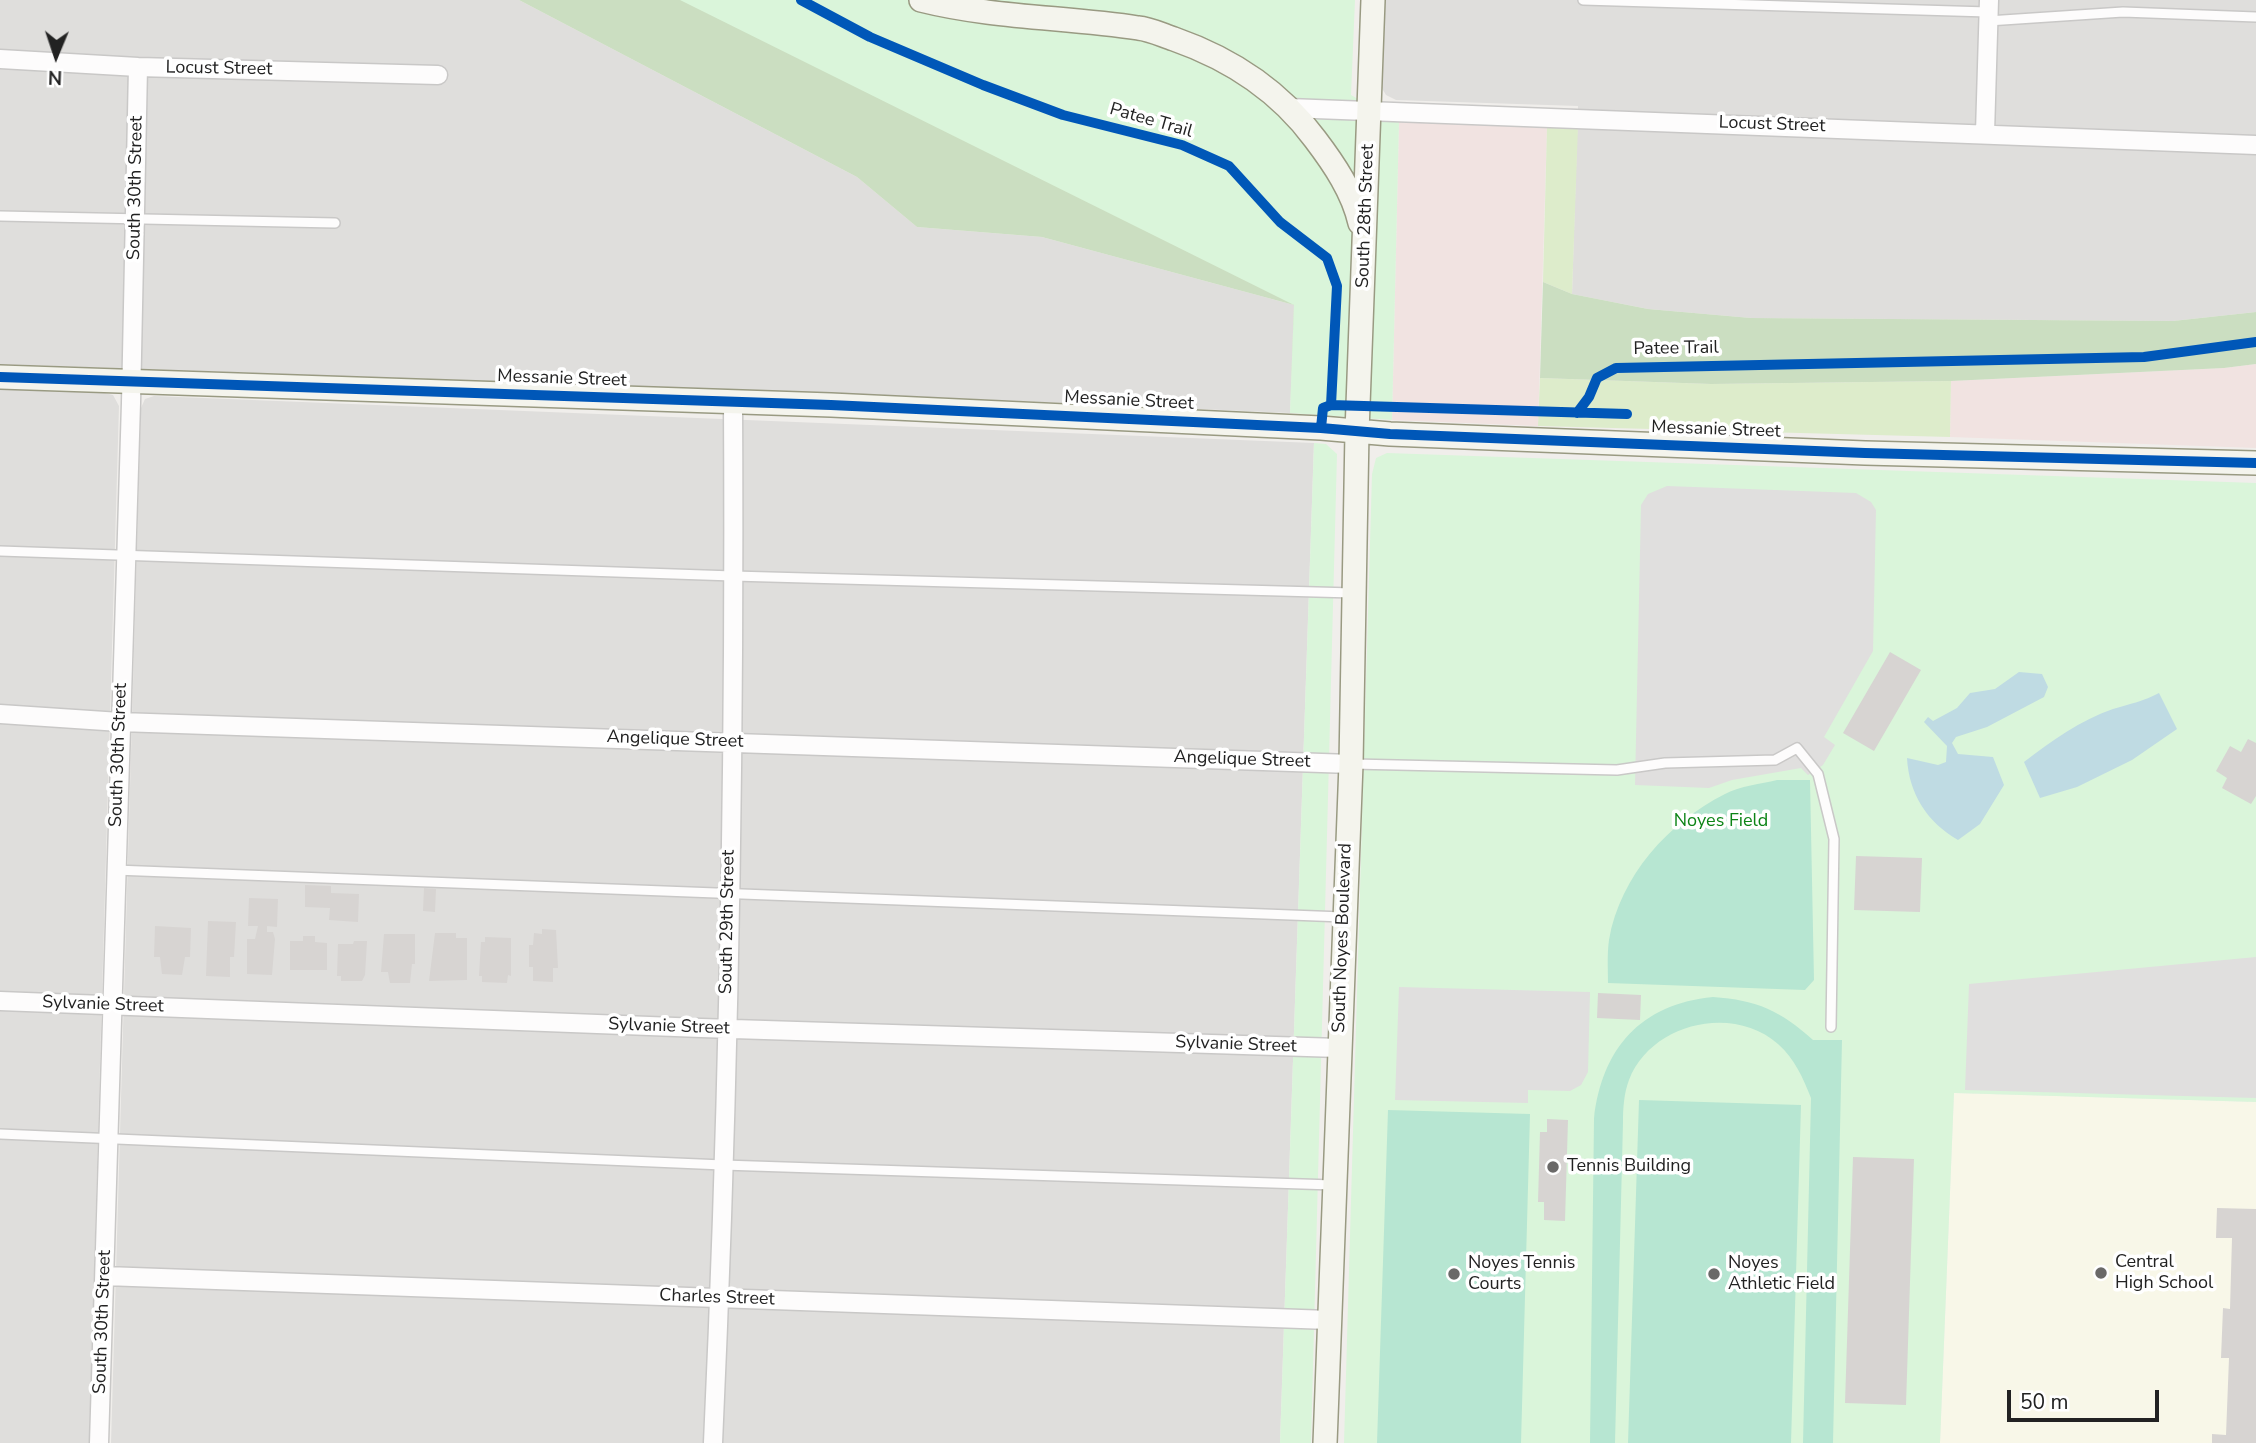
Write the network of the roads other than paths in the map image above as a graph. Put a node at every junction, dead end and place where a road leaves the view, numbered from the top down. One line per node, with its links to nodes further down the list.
1 (921, 0): 9 (street)
2 (1373, 0): 10 (street, South 28th Street)
3 (1583, 0): 4 (lane)
4 (1988, 11): 5 (lane); 11 (street)
5 (2256, 17)
6 (0, 59): 7 (street, Locust Street)
7 (138, 67): 8 (street, Locust Street); 14 (street, South 30th Street)
8 (438, 75)
9 (1289, 108): 10 (street, Locust Street); 16 (street)
10 (1370, 110): 11 (street, Locust Street); 16 (street, South 28th Street)
11 (1985, 133): 12 (street, Locust Street)
12 (2256, 145)
13 (0, 216): 14 (lane)
14 (136, 218): 15 (lane); 18 (street, South 30th Street)
15 (335, 223)
16 (1364, 247): 20 (street, South 28th Street)
17 (0, 377): 18 (street, Messanie Street)
18 (132, 382): 19 (street, Messanie Street); 23 (street, South 30th Street)
19 (733, 402): 20 (street, Messanie Street); 24 (street, South 29th Street)
20 (1357, 432): 21 (street, Messanie Street); 25 (street, South Noyes Boulevard)
21 (2256, 463)
22 (0, 551): 23 (lane)
23 (126, 555): 24 (lane); 27 (street, South 30th Street)
24 (733, 576): 25 (lane); 28 (street, South 29th Street)
25 (1355, 593): 29 (street, South Noyes Boulevard)
26 (0, 714): 27 (street, Angelique Street)
27 (120, 722): 28 (street, Angelique Street); 30 (street, South 30th Street)
28 (733, 741): 29 (street, Angelique Street); 31 (street, South 29th Street)
29 (1351, 764): 32 (street, South Noyes Boulevard); 35 (lane)
30 (115, 870): 31 (lane); 34 (street, South 30th Street)
31 (728, 893): 32 (lane); 36 (street, South 29th Street)
32 (1343, 917): 37 (street, South Noyes Boulevard)
33 (0, 1001): 34 (street, Sylvanie Street)
34 (113, 1005): 36 (street, Sylvanie Street); 39 (street, South 30th Street)
35 (1831, 1027)
36 (727, 1029): 37 (street, Sylvanie Street); 40 (street, South 29th Street)
37 (1339, 1048): 41 (street, South Noyes Boulevard)
38 (0, 1134): 39 (lane)
39 (108, 1138): 40 (lane); 42 (street, South 30th Street)
40 (723, 1165): 41 (lane); 43 (street, South 29th Street)
41 (1333, 1185): 44 (street, South Noyes Boulevard)
42 (105, 1276): 43 (street, Charles Street); 45 (street, South 30th Street)
43 (718, 1298): 44 (street, Charles Street); 46 (street, South 29th Street)
44 (1329, 1320): 47 (street, South Noyes Boulevard)
45 (99, 1443)
46 (713, 1443)
47 (1325, 1443)

